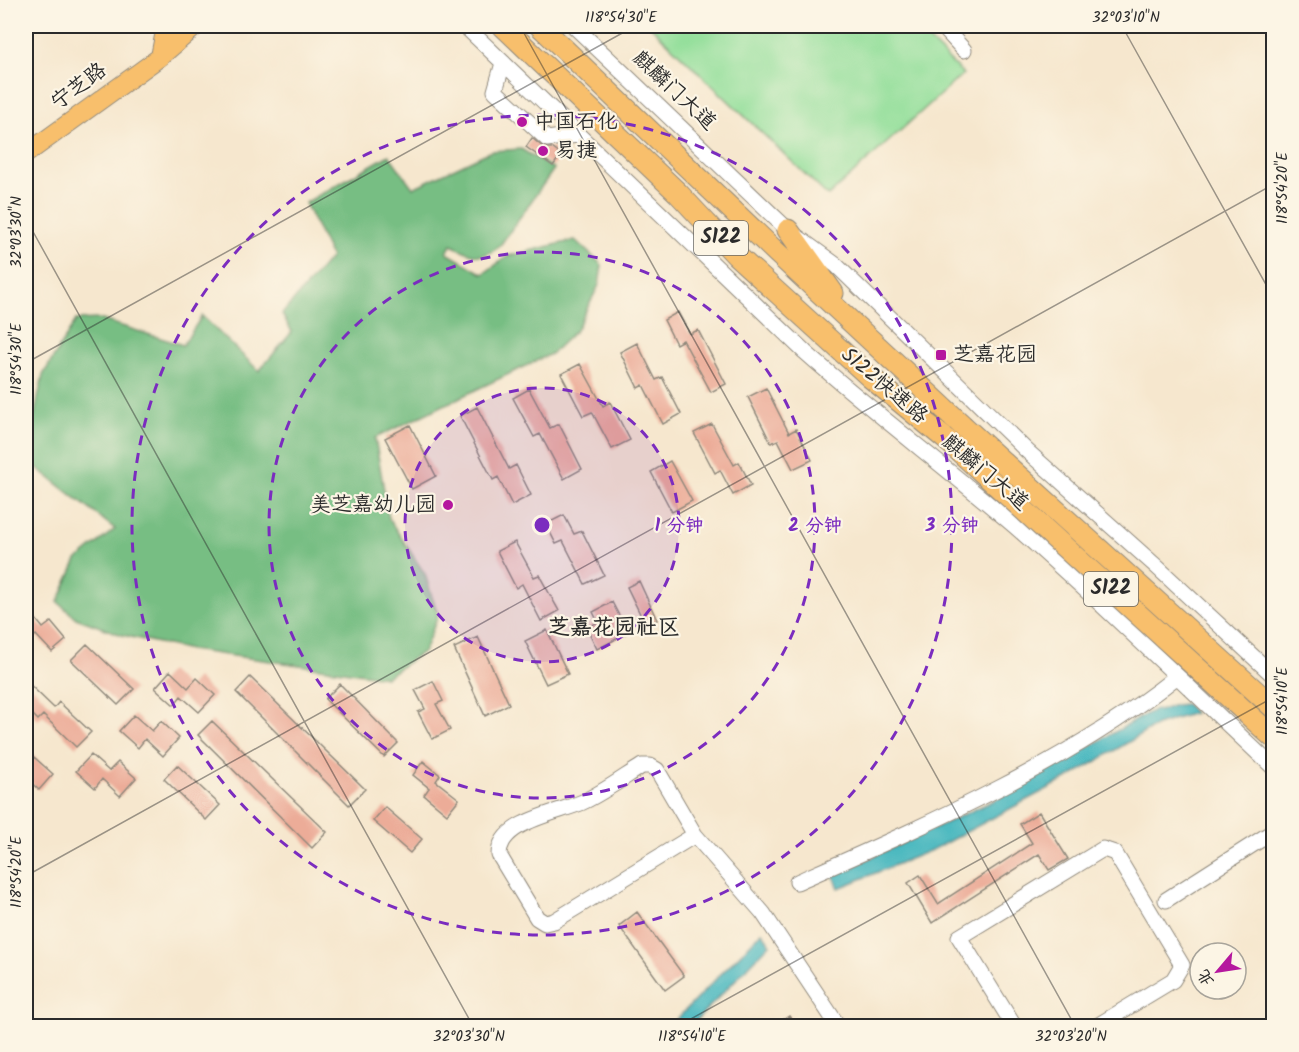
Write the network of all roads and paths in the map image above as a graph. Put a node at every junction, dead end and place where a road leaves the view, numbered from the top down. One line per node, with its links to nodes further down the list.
1 (166, 26): 9 (main road)
2 (196, 26): 9 (main road, 宁芝路)
3 (465, 26): 10 (street, 麒麟门大道)
4 (503, 26): 15 (highway, S122快速路 / S122)
5 (540, 26): 14 (highway, S122快速路 / S122)
6 (574, 26): 13 (street, 麒麟门大道)
7 (942, 26): 8 (street)
8 (964, 50)
9 (160, 57): 12 (main road, 宁芝路)
10 (503, 63): 11 (street, 麒麟门大道); 11 (street)
11 (577, 135): 17 (street, 麒麟门大道)
12 (26, 154)
13 (788, 230): 14 (highway); 16 (street, 麒麟门大道)
14 (856, 325): 15 (highway, S122快速路 / S122)
15 (955, 433): 22 (highway, S122快速路 / S122, bridge); 23 (highway, S122快速路 / S122, bridge)
16 (1129, 542): 17 (street); 18 (street, 麒麟门大道)
17 (1084, 591): 19 (street, 麒麟门大道)
18 (1199, 606): 19 (street); 20 (street, 麒麟门大道)
19 (1154, 656): 21 (street, 麒麟门大道)
20 (1274, 676)
21 (1181, 682): 24 (street, 麒麟门大道); 27 (street)
22 (1274, 708)
23 (1274, 738)
24 (1274, 768)
25 (1274, 831): 28 (street)
26 (695, 835): 26 (street); 29 (street)
27 (797, 882)
28 (1166, 900)
29 (838, 1026)
30 (1014, 1026): 31 (street)
31 (1097, 1026)

